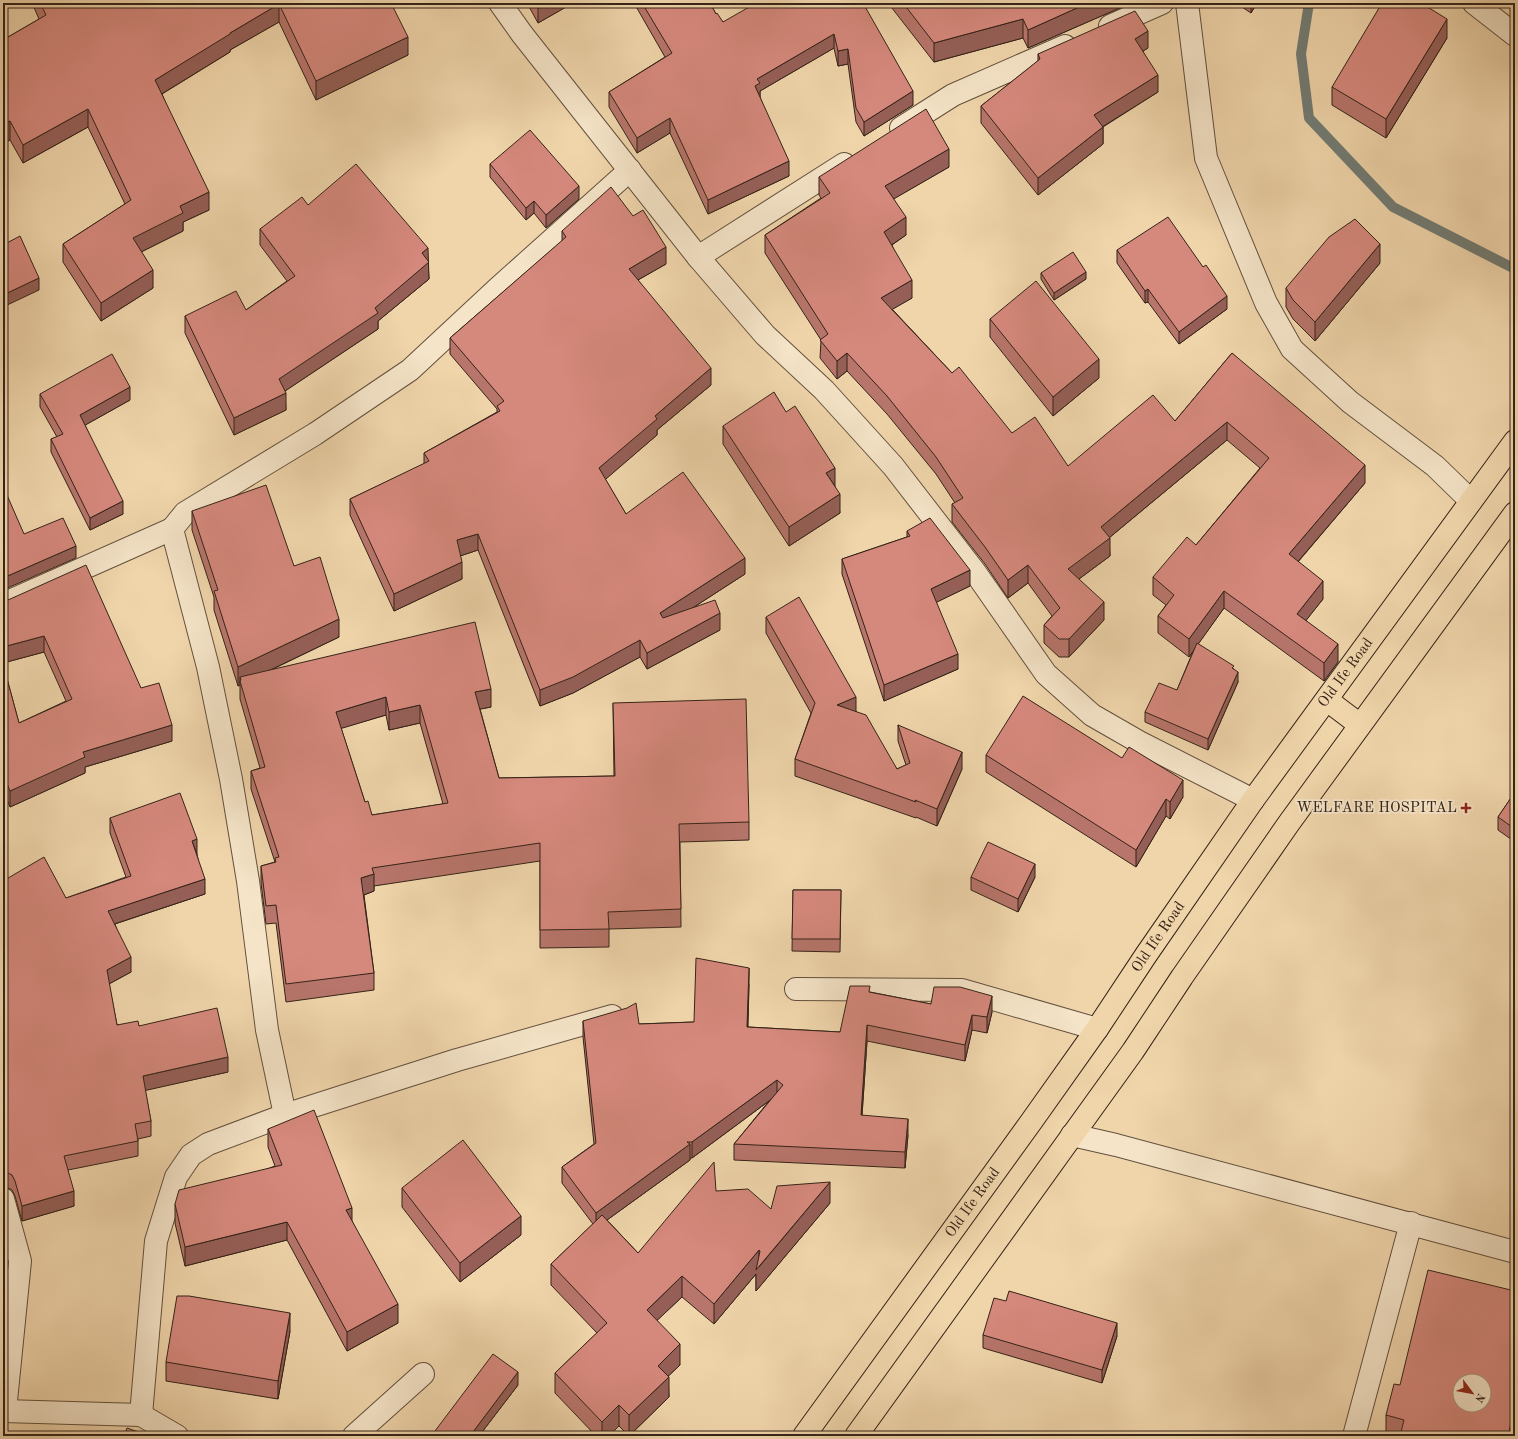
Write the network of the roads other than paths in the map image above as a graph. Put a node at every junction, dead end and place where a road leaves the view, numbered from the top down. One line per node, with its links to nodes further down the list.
1 (500, 3): 8 (street)
2 (1162, 3): 6 (street)
3 (1187, 3): 11 (street)
4 (1474, 3): 5 (street)
5 (1515, 35)
6 (886, 138)
7 (859, 154): 9 (street)
8 (630, 170): 9 (street); 13 (street)
9 (698, 257): 17 (street)
10 (1515, 441): 11 (main road, Old Ife Road)
11 (1471, 501): 15 (main road, Old Ife Road)
12 (1515, 513): 16 (main road)
13 (172, 529): 14 (street); 21 (street)
14 (3, 604)
15 (1327, 700): 16 (main road); 17 (main road, Old Ife Road)
16 (1360, 725): 22 (main road)
17 (1254, 800): 20 (main road, Old Ife Road)
18 (796, 989): 20 (street)
19 (624, 1012): 21 (street)
20 (1097, 1028): 31 (main road, Old Ife Road)
21 (285, 1115): 28 (street)
22 (1072, 1135): 24 (street); 32 (main road)
23 (3, 1199): 27 (street)
24 (1412, 1223): 25 (street); 33 (street)
25 (1515, 1252)
26 (423, 1374): 30 (street)
27 (4, 1411): 28 (street)
28 (142, 1415): 29 (street)
29 (178, 1436)
30 (354, 1436)
31 (804, 1436)
32 (856, 1436)
33 (1354, 1436)

